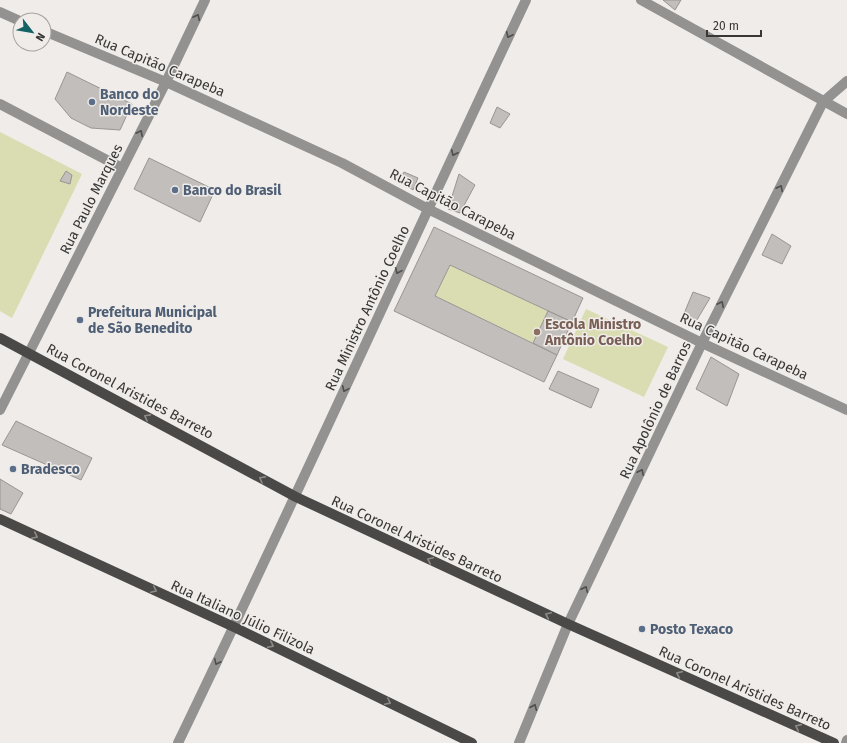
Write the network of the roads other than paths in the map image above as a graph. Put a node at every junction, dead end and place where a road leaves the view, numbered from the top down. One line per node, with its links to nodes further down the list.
1 (205, 0): 8 (street, Rua Paulo Marques, one-way to 1)
2 (526, 0): 13 (street, Rua Ministro Antônio Coelho, one-way to 13)
3 (641, 0): 9 (street)
4 (0, 12): 5 (street)
5 (12, 17)
6 (52, 34): 8 (street, Rua Capitão Carapeba)
7 (847, 81): 9 (street, Rua Apolônio de Barros)
8 (166, 82): 12 (street, Rua Paulo Marques, one-way to 8); 13 (street, Rua Capitão Carapeba)
9 (823, 102): 11 (street); 15 (street, Rua Apolônio de Barros, one-way to 9)
10 (0, 104): 12 (street)
11 (847, 114)
12 (122, 168): 16 (street, Rua Paulo Marques)
13 (428, 209): 15 (street, Rua Capitão Carapeba); 19 (street, Rua Ministro Antônio Coelho, one-way to 19)
14 (0, 338): 16 (main road, Rua Coronel Aristides Barreto)
15 (702, 343): 18 (street, Rua Capitão Carapeba); 21 (street, Rua Apolônio de Barros, one-way to 15)
16 (29, 353): 17 (street, Rua Paulo Marques); 19 (main road, Rua Coronel Aristides Barreto, one-way to 16)
17 (0, 410)
18 (847, 410)
19 (296, 497): 21 (main road, Rua Coronel Aristides Barreto, one-way to 19); 22 (street, Rua Ministro Antônio Coelho)
20 (0, 520): 22 (main road, Rua Italiano Júlio Filizola, one-way to 22)
21 (568, 624): 26 (street, Rua Apolônio de Barros, one-way to 21); 27 (main road, Rua Coronel Aristides Barreto, one-way to 21)
22 (234, 627): 24 (street, Rua Ministro Antônio Coelho, one-way to 24); 25 (main road, Rua Italiano Júlio Filizola, one-way to 25)
23 (847, 740): 28 (street)
24 (178, 743)
25 (472, 743)
26 (519, 743)
27 (834, 743)
28 (846, 743)

